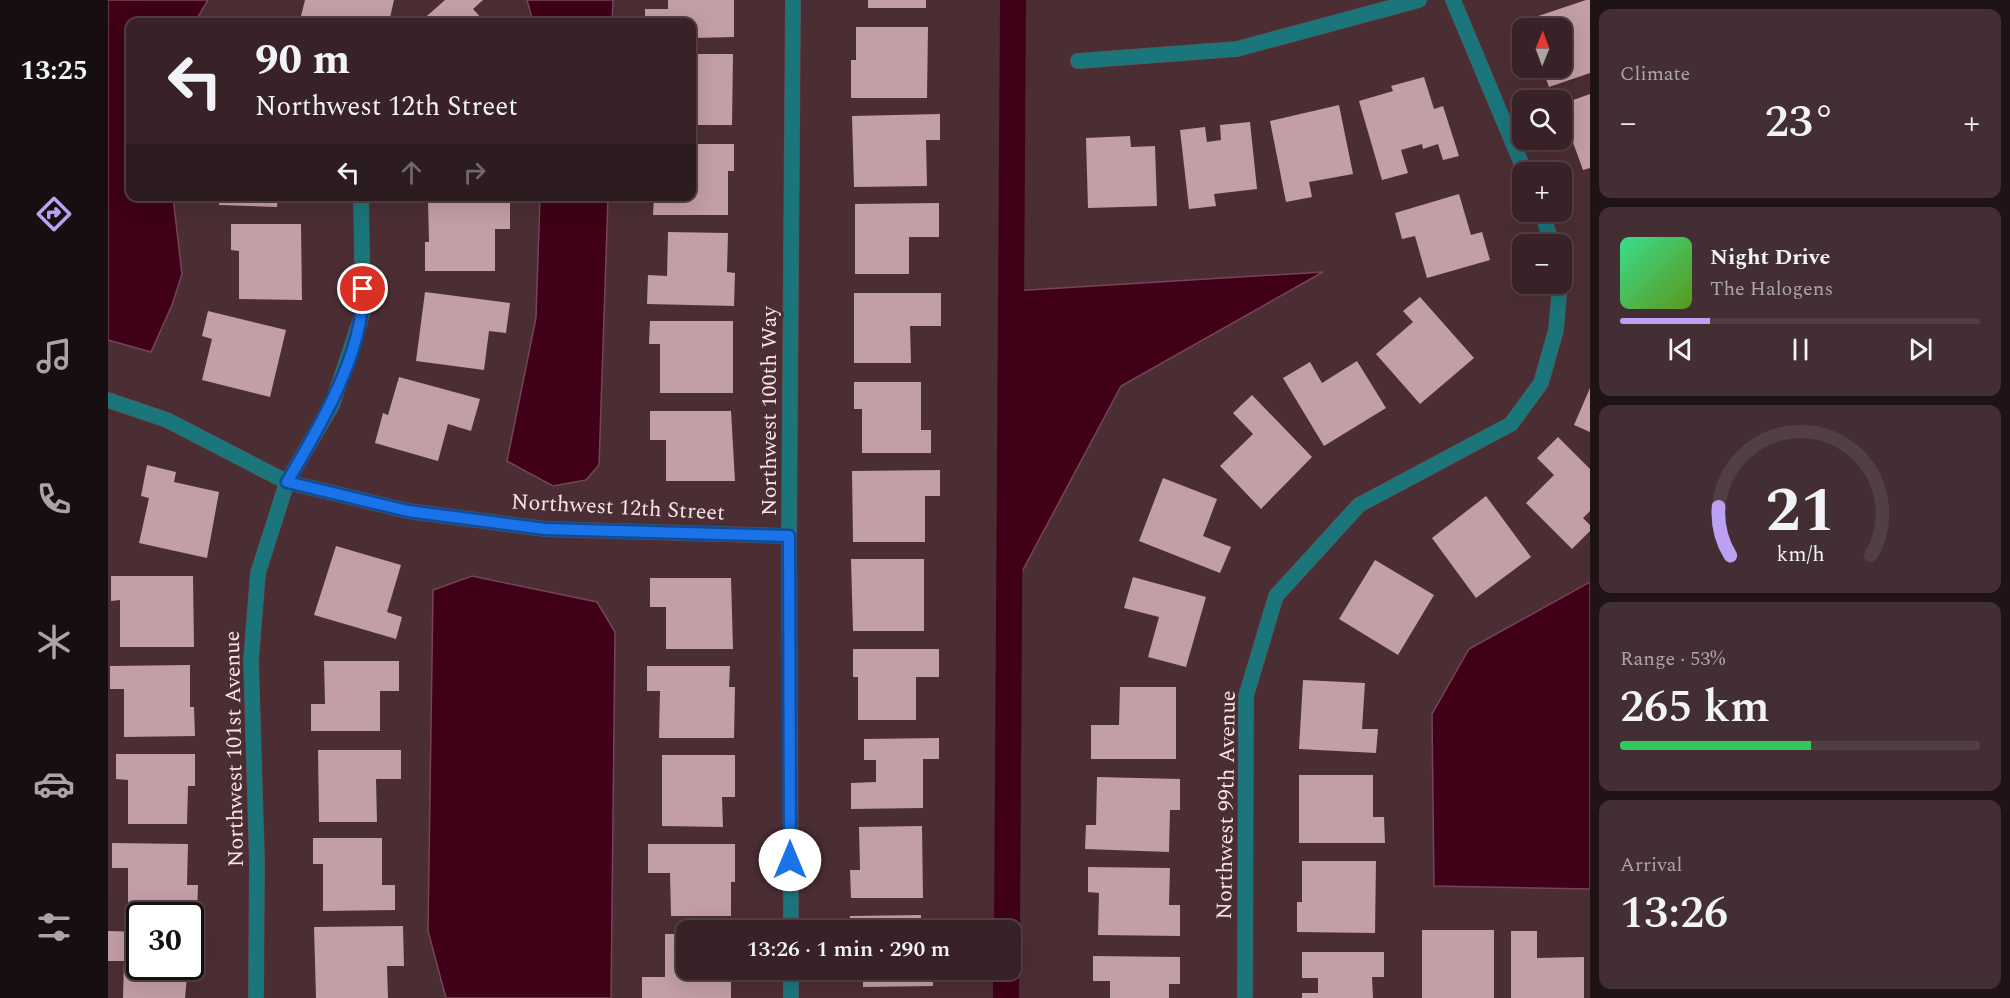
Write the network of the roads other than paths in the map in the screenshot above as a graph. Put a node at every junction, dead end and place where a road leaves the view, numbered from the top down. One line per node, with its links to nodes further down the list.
1 (793, 0): 10 (street, Northwest 100th Way)
2 (1419, 0): 4 (street)
3 (1453, 0): 5 (street)
4 (1078, 61)
5 (1522, 162)
6 (361, 201): 9 (street, Northwest 101st Avenue)
7 (1559, 294): 15 (street, Northwest 99th Avenue)
8 (108, 400): 9 (street, Northwest 12th Street)
9 (287, 482): 10 (street, Northwest 12th Street); 13 (street, Northwest 101st Avenue)
10 (789, 536): 11 (street, Northwest 100th Way)
11 (791, 920)
12 (791, 980): 14 (street)
13 (256, 998)
14 (791, 998)
15 (1245, 998)

